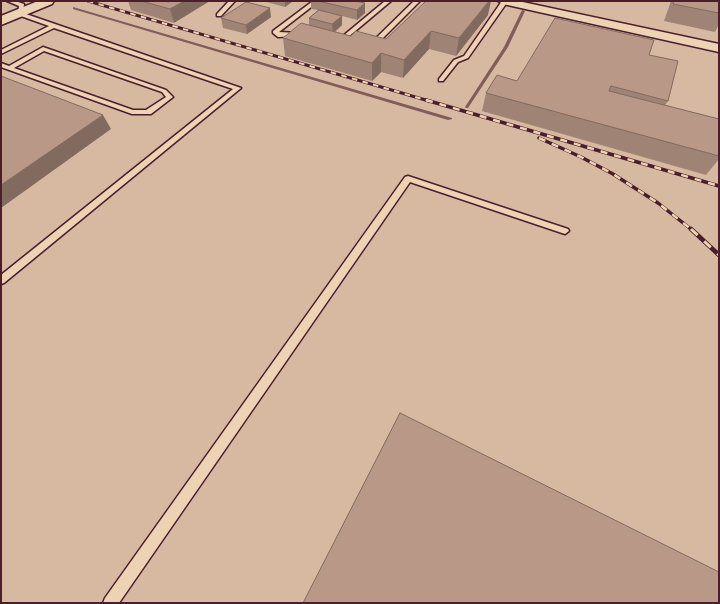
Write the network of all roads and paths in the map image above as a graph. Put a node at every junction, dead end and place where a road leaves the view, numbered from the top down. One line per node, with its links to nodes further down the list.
1 (10, 1): 8 (lane)
2 (48, 1): 8 (street)
3 (232, 1): 9 (lane)
4 (316, 1): 12 (lane)
5 (388, 1): 14 (lane)
6 (417, 1): 16 (lane)
7 (504, 1): 17 (street); 21 (lane)
8 (20, 14): 10 (street); 11 (lane)
9 (219, 14)
10 (1, 21)
11 (53, 26): 18 (lane); 23 (lane)
12 (304, 35)
13 (332, 40): 14 (lane)
14 (339, 42): 15 (lane)
15 (347, 43)
16 (361, 45)
17 (719, 48)
18 (1, 52)
19 (1, 65): 20 (lane)
20 (9, 68): 20 (lane)
21 (441, 80)
22 (565, 231): 24 (lane)
23 (1, 280)
24 (110, 603)

